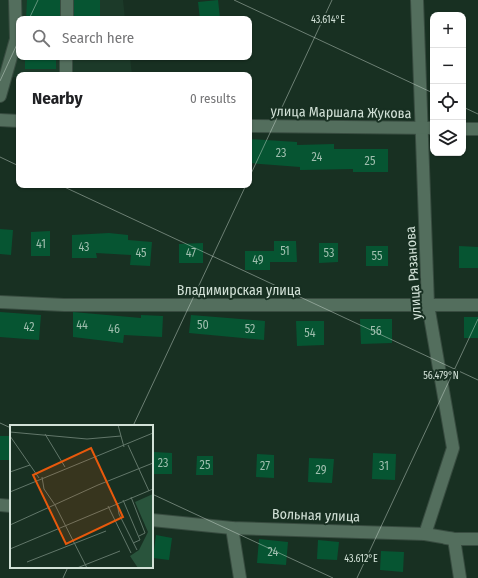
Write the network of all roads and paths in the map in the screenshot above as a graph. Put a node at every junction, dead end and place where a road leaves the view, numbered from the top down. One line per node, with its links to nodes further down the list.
1 (15, 0): 7 (street)
2 (67, 0): 4 (street)
3 (417, 0): 11 (street, улица Рязанова)
4 (67, 16)
5 (66, 60): 6 (street)
6 (66, 72)
7 (0, 96)
8 (0, 120): 9 (street)
9 (16, 121)
10 (252, 126): 11 (street, улица Маршала Жукова)
11 (427, 128): 15 (street, улица Рязанова)
12 (466, 129): 13 (street)
13 (478, 129)
14 (0, 302): 15 (street, Владимирская улица)
15 (428, 304): 16 (street, Владимирская улица); 21 (street, улица Рязанова)
16 (478, 305)
17 (0, 505): 18 (street)
18 (10, 506)
19 (153, 520): 20 (street, Вольная улица)
20 (232, 528): 21 (street, Вольная улица); 24 (street)
21 (425, 534): 22 (street)
22 (454, 539): 23 (street); 25 (street)
23 (478, 539)
24 (240, 578)
25 (460, 578)

